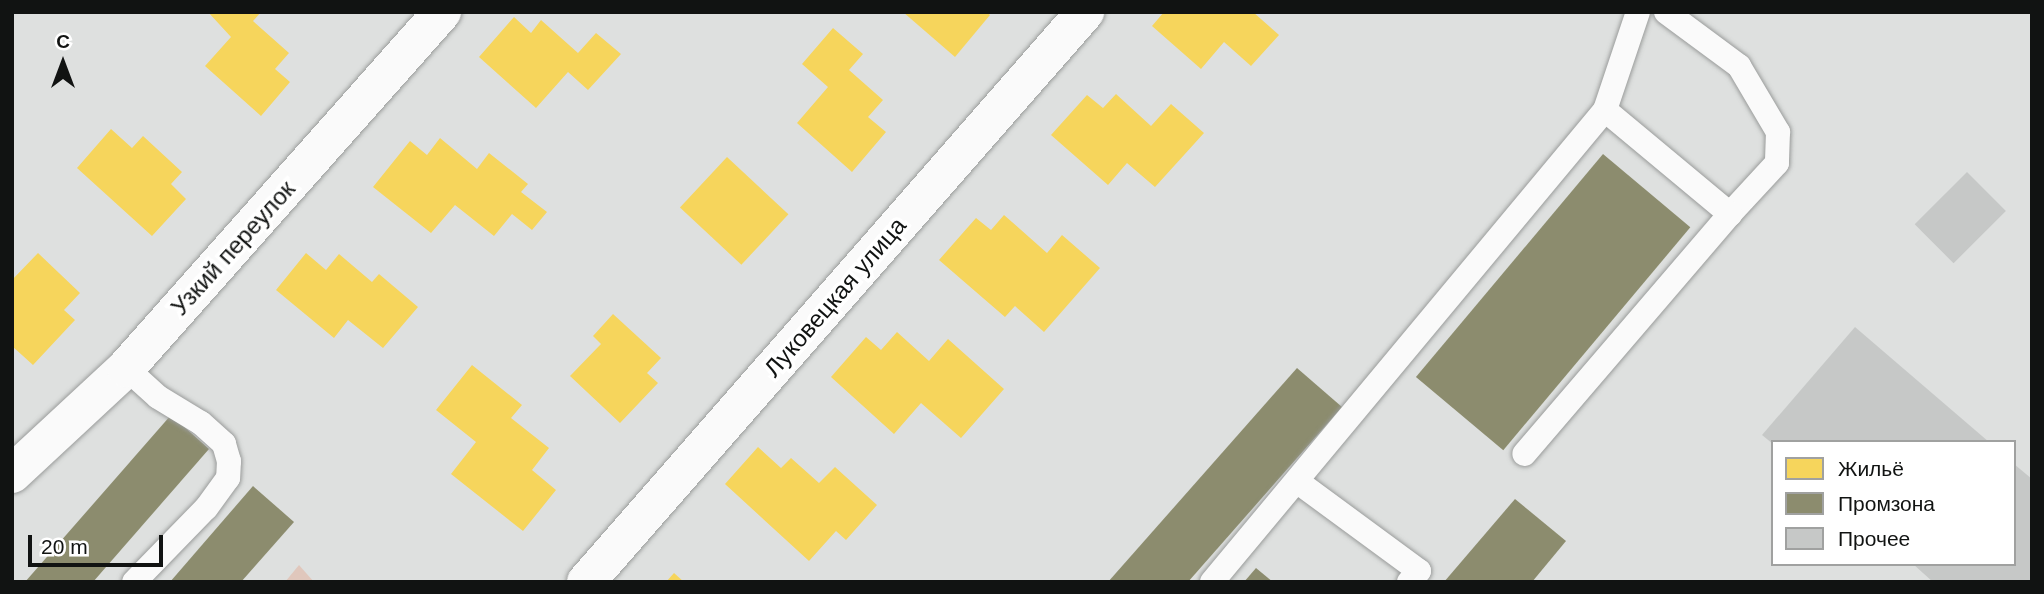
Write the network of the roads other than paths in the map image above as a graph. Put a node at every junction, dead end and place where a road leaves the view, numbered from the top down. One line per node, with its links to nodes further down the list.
1 (442, 12): 7 (street, Узкий переулок)
2 (1086, 12): 12 (street, Луковецкая улица)
3 (1637, 12): 5 (lane)
4 (1666, 12): 6 (lane)
5 (1605, 110): 6 (lane); 10 (lane)
6 (1730, 214): 8 (lane)
7 (126, 369): 9 (street, Узкий переулок); 11 (lane)
8 (1524, 454)
9 (12, 474)
10 (1298, 482): 13 (lane); 14 (lane)
11 (134, 582)
12 (586, 582)
13 (1212, 582)
14 (1409, 582)

